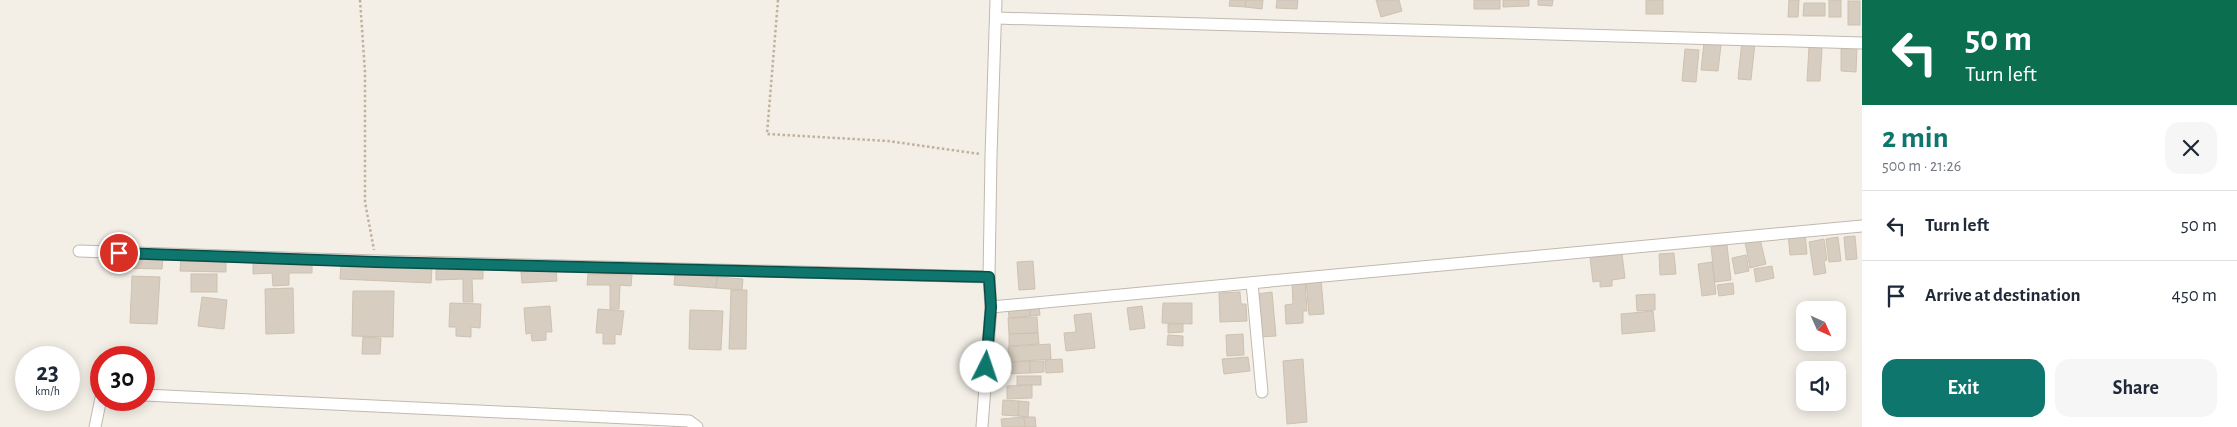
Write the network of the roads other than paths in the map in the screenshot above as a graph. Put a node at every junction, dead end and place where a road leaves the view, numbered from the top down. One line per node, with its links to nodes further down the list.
1 (996, 0): 2 (street)
2 (996, 18): 3 (street); 6 (street)
3 (1862, 43)
4 (1862, 226): 7 (street)
5 (79, 251): 6 (street)
6 (989, 277): 8 (street)
7 (1252, 283): 8 (street); 9 (street)
8 (991, 307): 14 (street)
9 (1262, 392)
10 (155, 396): 13 (street)
11 (98, 411): 12 (street)
12 (95, 427)
13 (697, 427)
14 (982, 427)

